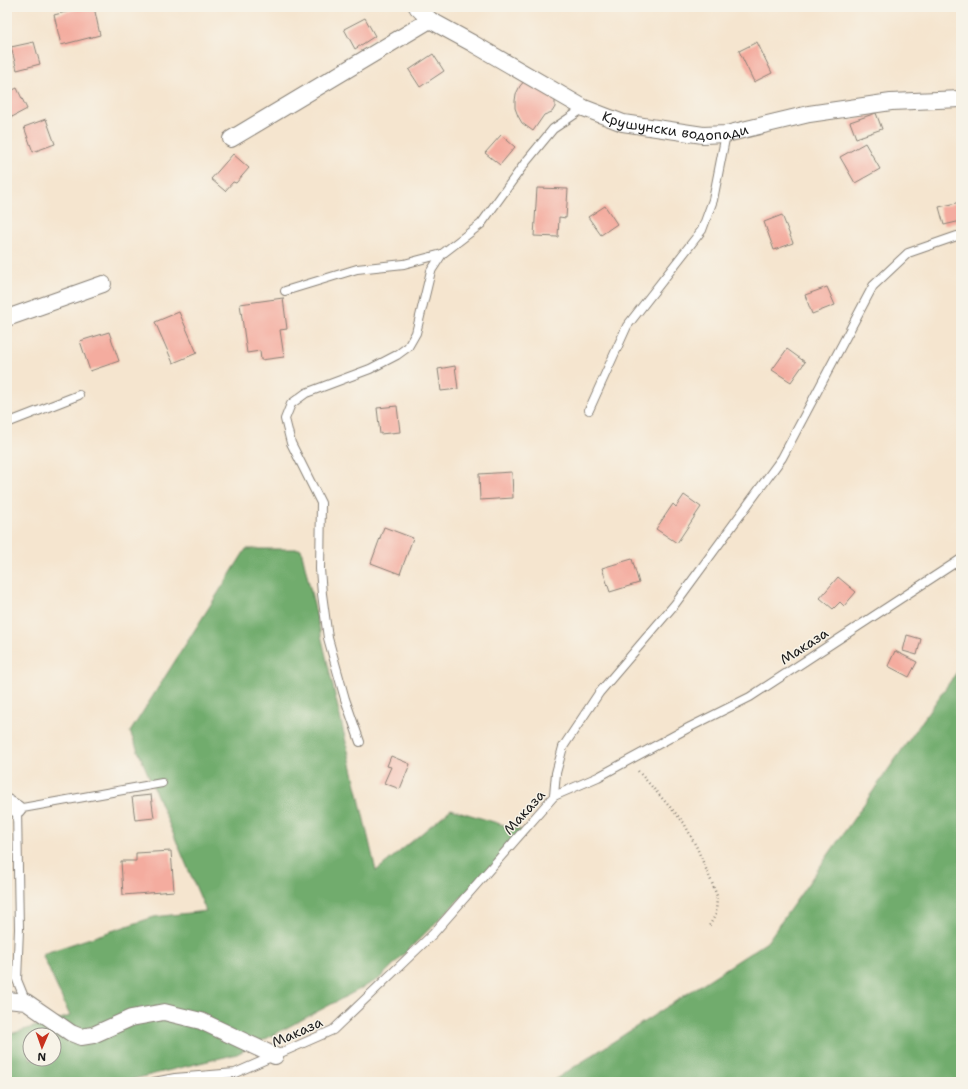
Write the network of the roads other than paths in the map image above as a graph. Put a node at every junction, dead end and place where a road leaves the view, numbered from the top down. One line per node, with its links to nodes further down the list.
1 (417, 7): 2 (street, Крушунски водопади)
2 (430, 20): 4 (street, Крушунски водопади); 6 (street)
3 (961, 100): 5 (street, Крушунски водопади)
4 (584, 108): 5 (street, Крушунски водопади); 8 (lane)
5 (726, 134): 13 (lane)
6 (231, 139)
7 (961, 236): 18 (lane)
8 (442, 254): 10 (lane); 16 (lane)
9 (103, 284): 11 (street)
10 (285, 291)
11 (7, 318)
12 (79, 396): 14 (lane)
13 (589, 410)
14 (7, 423)
15 (961, 559): 18 (lane, Маказа)
16 (360, 742)
17 (162, 783): 19 (lane)
18 (554, 796): 22 (lane, Маказа)
19 (12, 806): 21 (lane)
20 (7, 1000): 21 (street)
21 (26, 1002): 22 (street)
22 (274, 1056): 23 (lane, Маказа)
23 (154, 1082)

